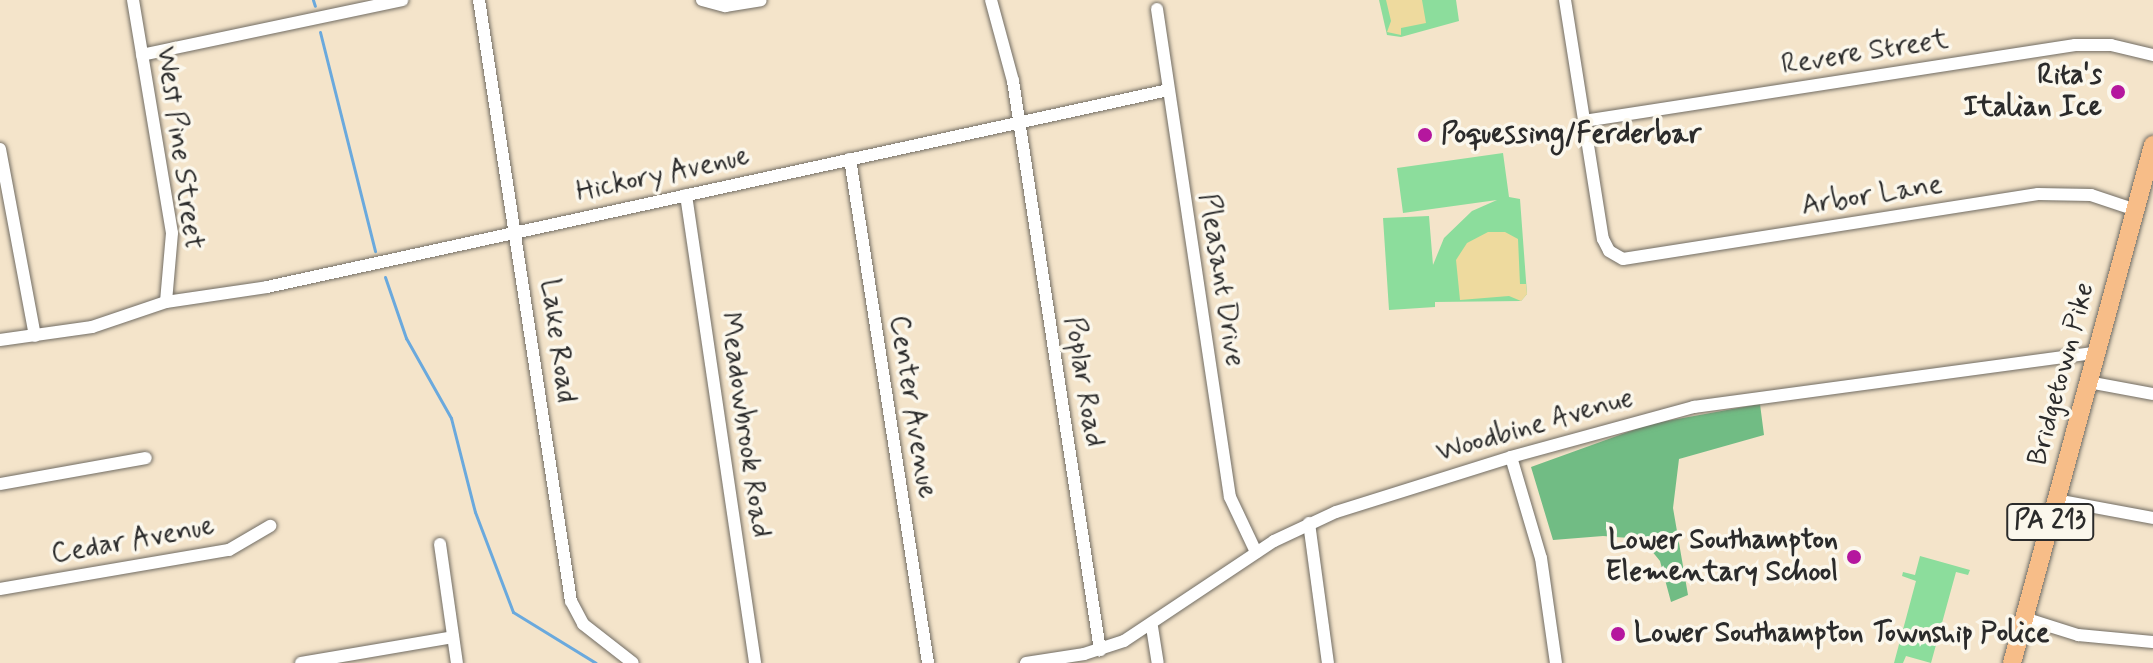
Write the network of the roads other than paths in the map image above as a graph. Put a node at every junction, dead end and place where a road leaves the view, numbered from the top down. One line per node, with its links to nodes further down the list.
1 (133, 0): 9 (street, West Pine Street)
2 (402, 0): 9 (street)
3 (479, 0): 19 (street, Lake Road)
4 (702, 0): 5 (street)
5 (761, 0)
6 (991, 0): 13 (street, Poplar Road)
7 (1565, 0): 12 (street)
8 (1157, 9): 11 (street, Pleasant Drive)
9 (142, 55): 20 (street, West Pine Street)
10 (2153, 55): 12 (street, Revere Street)
11 (1168, 90): 13 (street, Hickory Avenue); 34 (street, Pleasant Drive)
12 (1584, 121): 18 (street, Arbor Lane)
13 (1019, 122): 16 (street, Hickory Avenue); 40 (street, Poplar Road)
14 (2153, 145): 18 (main road, Bridgetown Pike / PA 213)
15 (0, 149): 21 (street)
16 (850, 159): 17 (street, Hickory Avenue); 45 (street, Center Avenue)
17 (686, 195): 19 (street, Hickory Avenue); 44 (street, Meadowbrook Road)
18 (2136, 210): 23 (main road, Bridgetown Pike / PA 213)
19 (516, 232): 20 (street, Hickory Avenue); 43 (street, Lake Road)
20 (166, 302): 21 (street, Hickory Avenue)
21 (35, 336): 22 (street, Hickory Avenue)
22 (0, 340)
23 (2096, 353): 24 (main road, Bridgetown Pike / PA 213); 26 (street, Woodbine Avenue)
24 (2088, 382): 25 (street); 29 (main road, Bridgetown Pike / PA 213)
25 (2153, 394)
26 (1511, 457): 31 (street, Woodbine Avenue); 49 (street)
27 (146, 458): 28 (street)
28 (0, 484)
29 (2056, 500): 30 (street); 36 (main road, Bridgetown Pike / PA 213)
30 (2153, 518)
31 (1309, 523): 34 (street, Woodbine Avenue); 48 (street)
32 (270, 526): 35 (street, Cedar Avenue)
33 (440, 544): 38 (street)
34 (1256, 552): 37 (street, Woodbine Avenue)
35 (0, 589)
36 (2024, 618): 39 (street); 50 (main road, Bridgetown Pike / PA 213)
37 (1152, 627): 40 (street, Woodbine Avenue); 47 (street)
38 (453, 637): 41 (street); 42 (street)
39 (2153, 642)
40 (1100, 650): 46 (street, Woodbine Avenue)
41 (301, 663)
42 (457, 663)
43 (633, 663)
44 (755, 663)
45 (928, 663)
46 (1026, 663)
47 (1158, 663)
48 (1328, 663)
49 (1556, 663)
50 (2012, 663)

